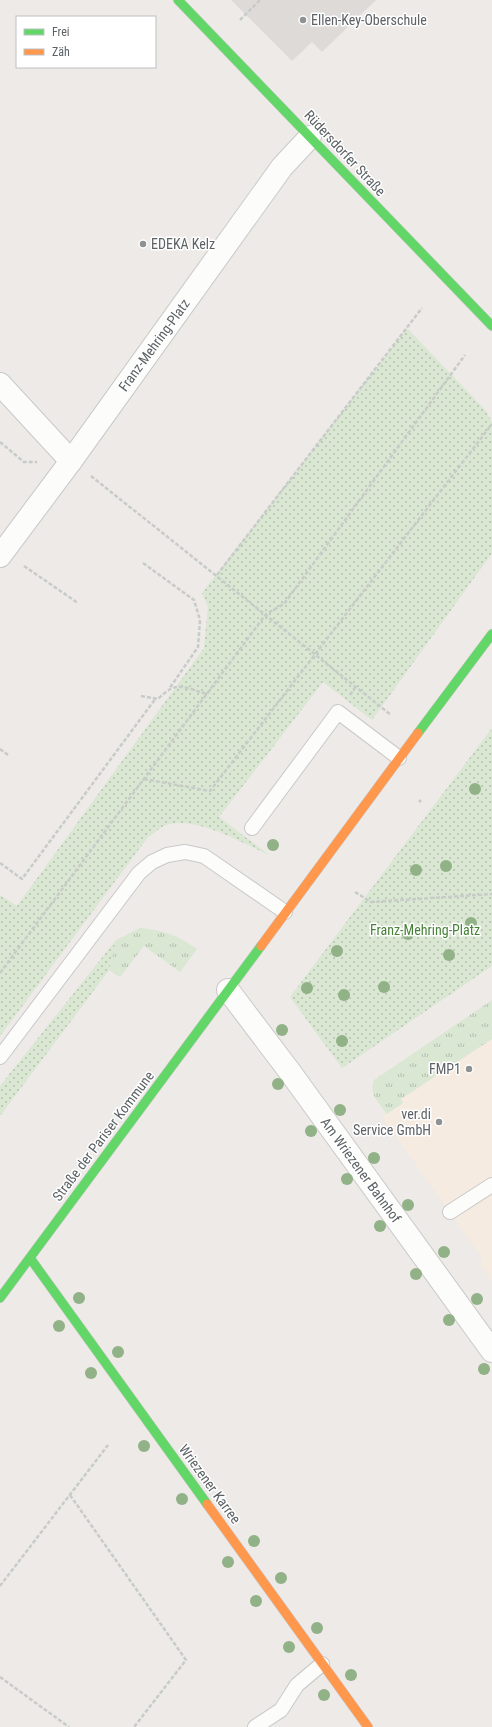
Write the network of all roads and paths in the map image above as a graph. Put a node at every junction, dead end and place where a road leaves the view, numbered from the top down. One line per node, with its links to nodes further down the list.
1 (178, 0): 4 (street, Rüdersdorfer Straße)
2 (260, 0): 3 (path)
3 (240, 20)
4 (310, 137): 6 (street, Rüdersdorfer Straße); 10 (street, Franz-Mehring-Platz)
5 (422, 308): 13 (path)
6 (492, 326)
7 (465, 355): 15 (path)
8 (0, 384): 10 (street)
9 (492, 424): 17 (path)
10 (71, 461): 11 (street, Franz-Mehring-Platz); 13 (path)
11 (2, 554): 14 (path)
12 (143, 564): 18 (path)
13 (217, 575): 15 (path)
14 (78, 603)
15 (266, 614): 17 (path); 19 (path)
16 (492, 634): 25 (street)
17 (316, 655): 22 (path); 26 (path)
18 (169, 689): 19 (path); 21 (path)
19 (207, 694): 26 (path)
20 (141, 696): 21 (path)
21 (156, 698): 28 (path)
22 (391, 715)
23 (0, 749): 24 (path)
24 (8, 754)
25 (399, 758): 27 (lane); 31 (street)
26 (144, 779): 32 (path)
27 (252, 828)
28 (0, 863)
29 (355, 892): 30 (path)
30 (492, 894)
31 (285, 912): 33 (street); 34 (lane)
32 (0, 973)
33 (228, 990): 37 (street, Straße der Pariser Kommune); 39 (street, Am Wriezener Bahnhof)
34 (0, 1057)
35 (492, 1185): 36 (lane)
36 (450, 1212)
37 (30, 1258): 38 (street, Straße der Pariser Kommune); 43 (street, Wriezener Karree)
38 (0, 1298)
39 (492, 1351)
40 (108, 1445): 41 (path)
41 (70, 1495): 42 (path); 46 (path)
42 (0, 1586)
43 (322, 1664): 47 (lane); 48 (street, Wriezener Karree)
44 (0, 1677): 45 (path)
45 (69, 1727)
46 (134, 1727)
47 (255, 1727)
48 (368, 1727)

